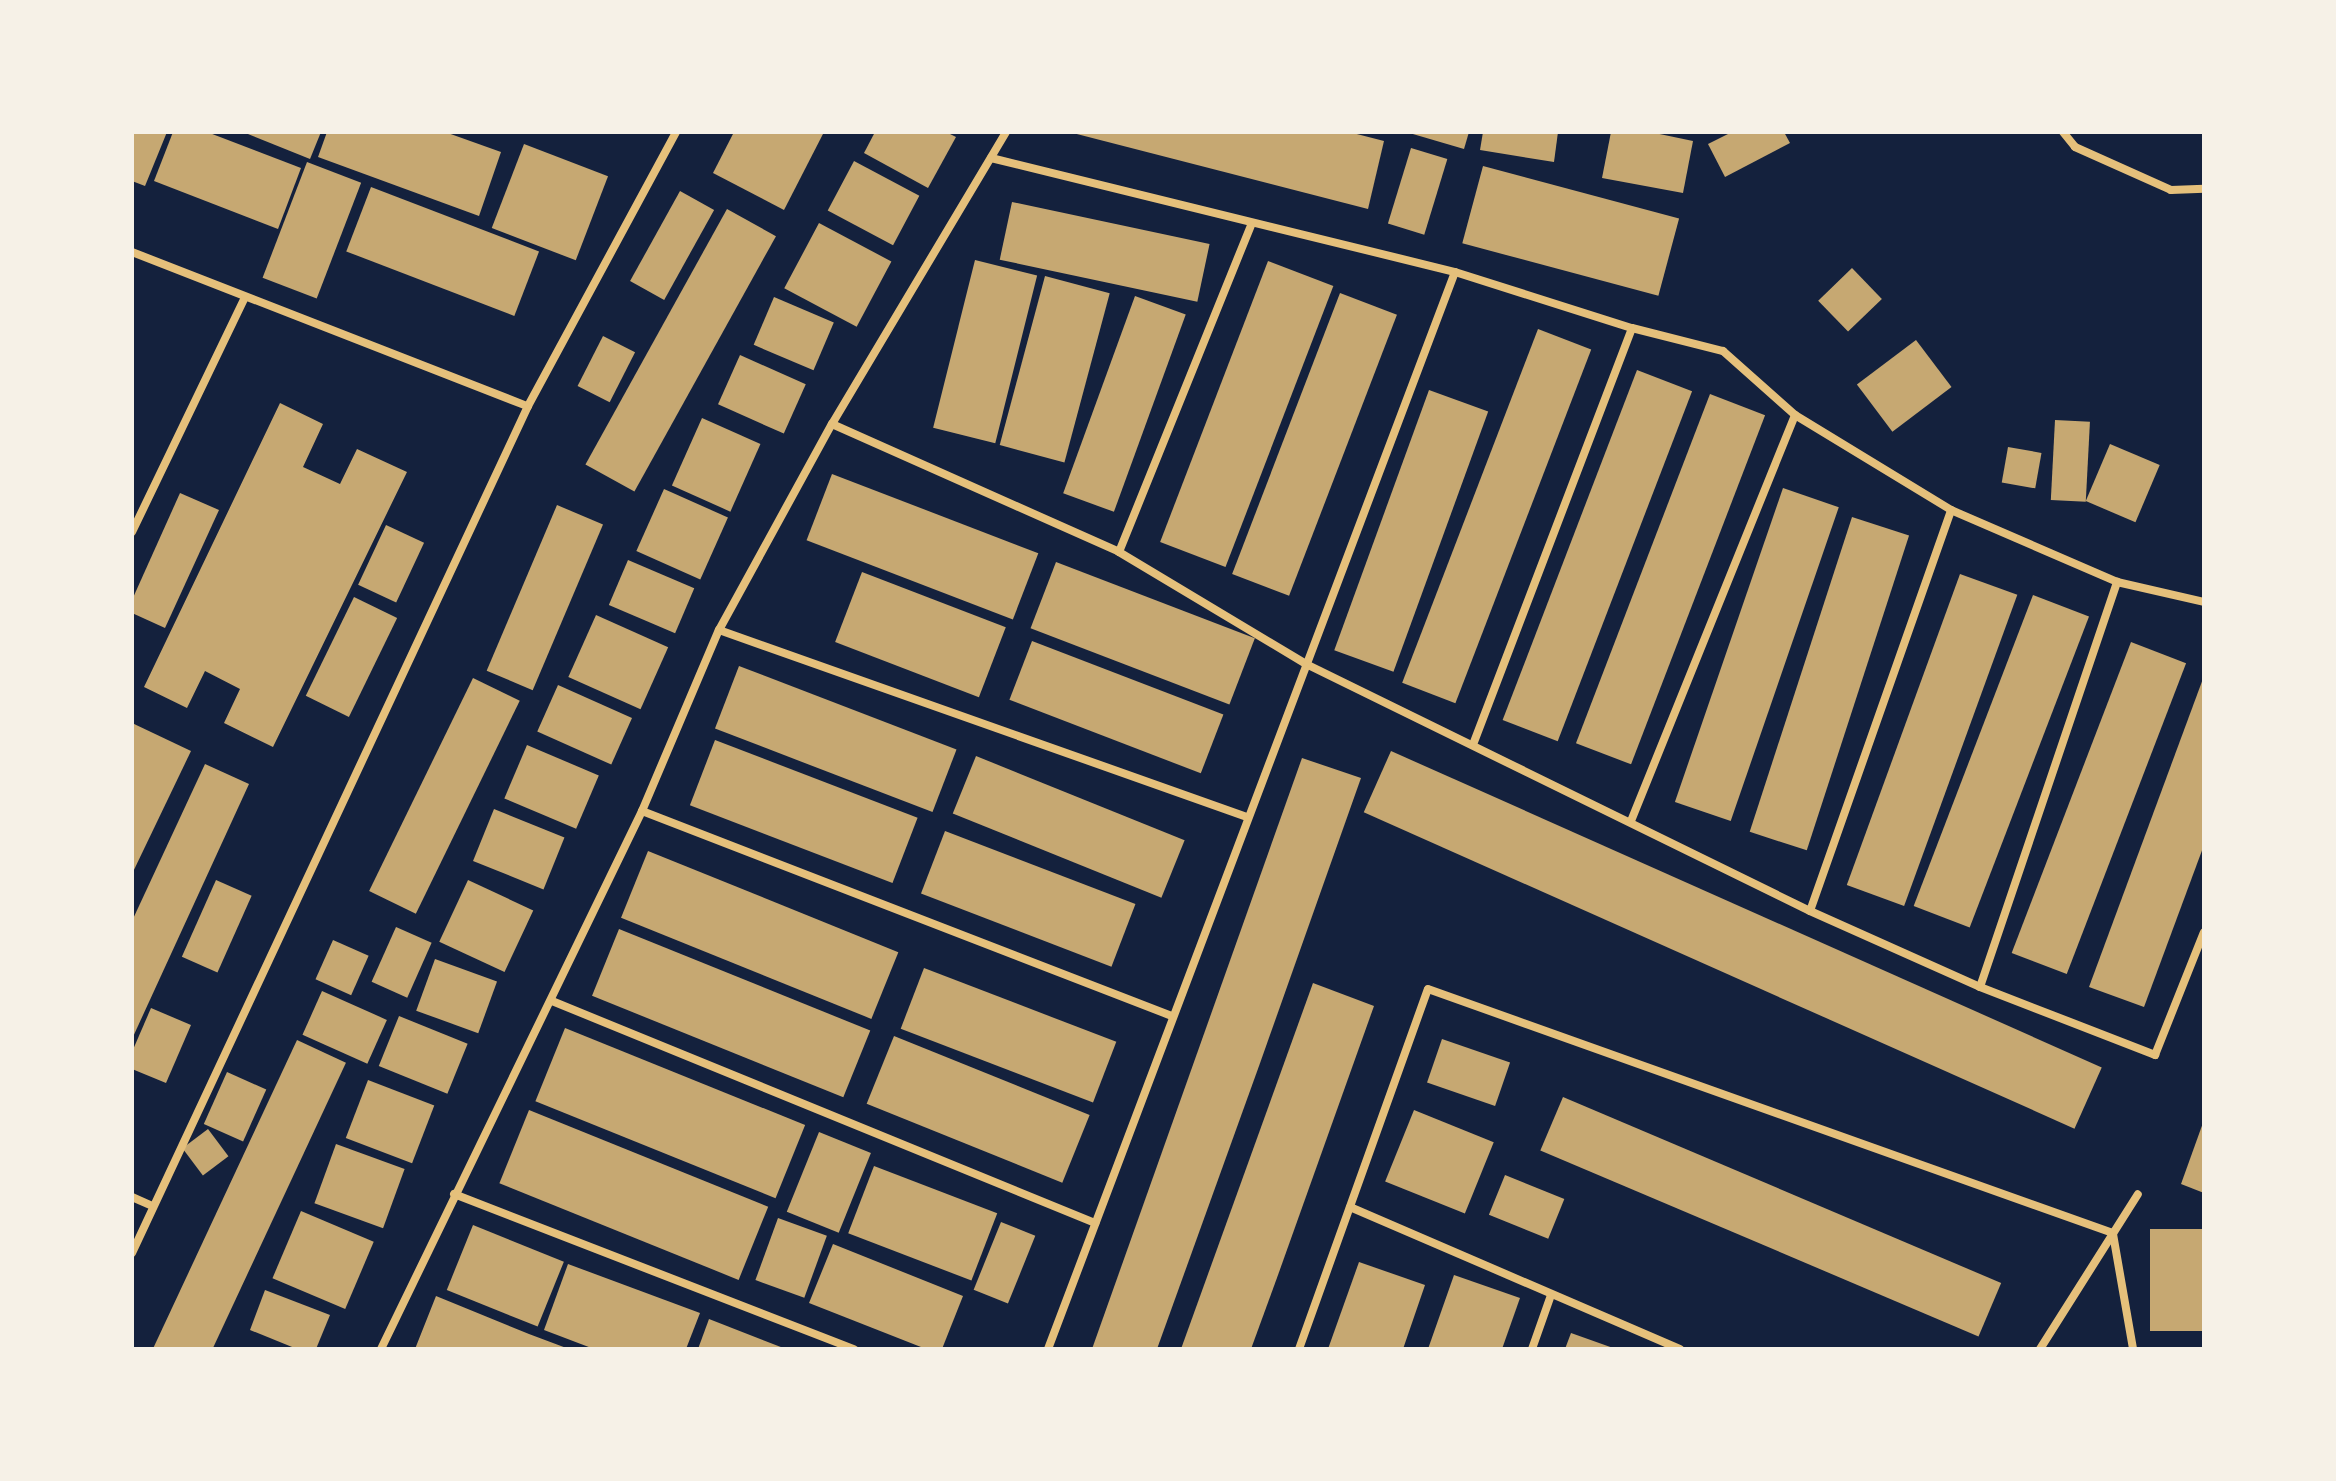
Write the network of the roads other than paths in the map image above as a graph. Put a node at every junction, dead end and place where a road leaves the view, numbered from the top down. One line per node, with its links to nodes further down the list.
1 (663, 132): 4 (street)
2 (1006, 132): 5 (street)
3 (2063, 132): 6 (street)
4 (675, 134): 12 (street)
5 (991, 158): 7 (street); 14 (street)
6 (2204, 189)
7 (1251, 226): 9 (street); 17 (street)
8 (132, 252): 10 (street)
9 (1455, 272): 11 (street); 21 (street)
10 (244, 299): 12 (street); 16 (street)
11 (1632, 328): 13 (street); 22 (street)
12 (528, 406): 34 (street)
13 (1795, 415): 15 (street); 25 (street)
14 (832, 424): 17 (street); 20 (street)
15 (1951, 510): 18 (street); 26 (street)
16 (132, 532)
17 (1119, 552): 21 (street)
18 (2117, 582): 19 (street); 28 (street)
19 (2204, 602)
20 (719, 630): 23 (street); 24 (street)
21 (1306, 664): 22 (street); 24 (street)
22 (1474, 742): 25 (street)
23 (642, 811): 29 (street); 30 (street)
24 (1247, 817): 30 (street)
25 (1631, 821): 26 (street)
26 (1810, 911): 28 (street)
27 (2204, 932): 28 (street)
28 (1980, 987)
29 (552, 1001): 31 (street); 36 (street)
30 (1172, 1016): 36 (street)
31 (454, 1194): 40 (street); 41 (street)
32 (2138, 1194): 37 (street)
33 (132, 1197): 34 (street)
34 (152, 1206): 38 (street)
35 (1350, 1207): 37 (street); 39 (street); 43 (street)
36 (1095, 1223): 42 (street)
37 (2113, 1233): 46 (street); 47 (street)
38 (132, 1253)
39 (1551, 1295): 44 (street); 45 (street)
40 (381, 1349)
41 (854, 1349)
42 (1048, 1349)
43 (1299, 1349)
44 (1532, 1349)
45 (1680, 1349)
46 (2040, 1349)
47 (2133, 1349)

